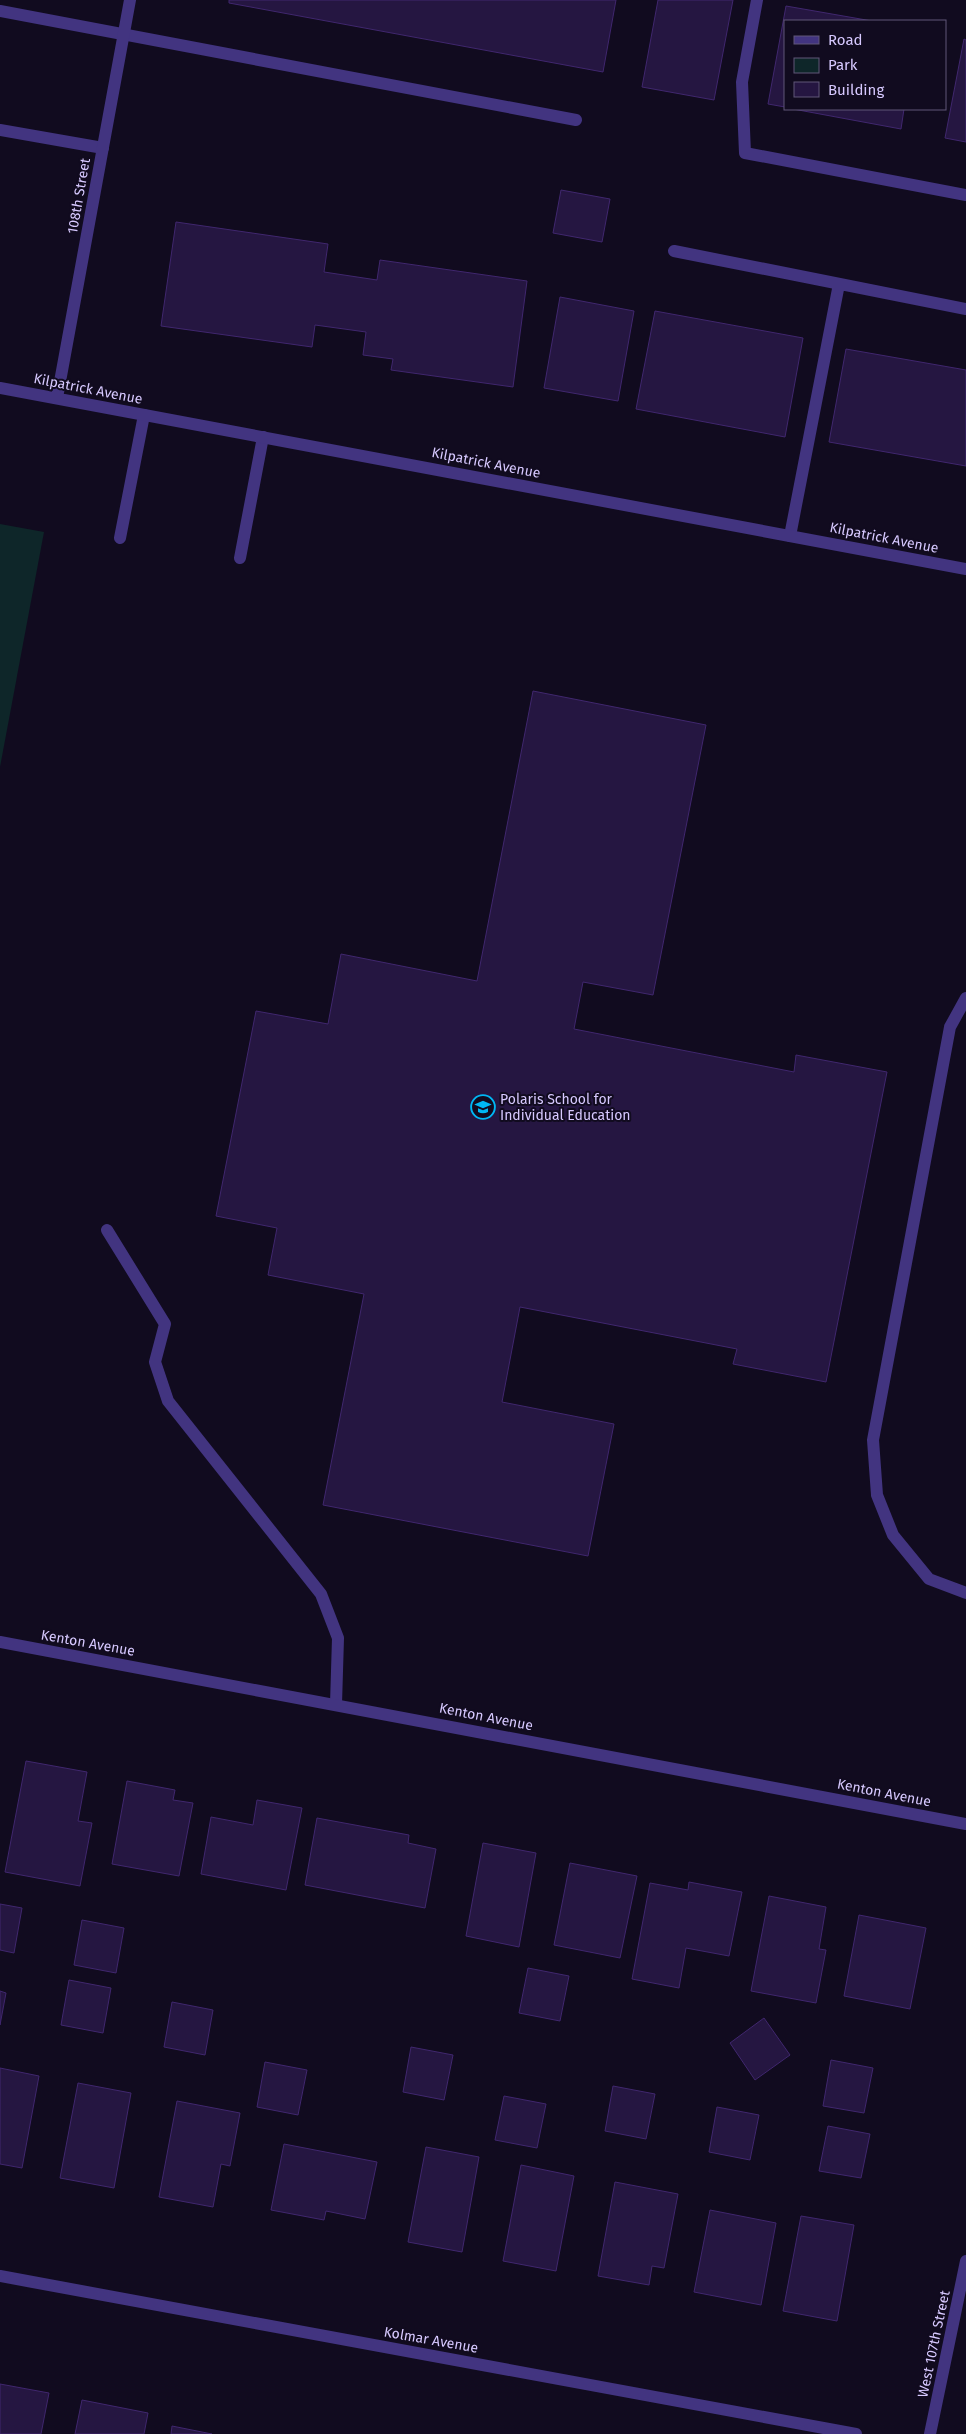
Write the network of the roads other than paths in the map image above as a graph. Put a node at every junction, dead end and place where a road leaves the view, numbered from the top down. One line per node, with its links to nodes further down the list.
1 (130, 0): 4 (street, 108th Street)
2 (757, 0): 8 (street)
3 (0, 11): 4 (street)
4 (123, 35): 5 (street); 7 (street, 108th Street)
5 (576, 120)
6 (0, 130): 7 (street)
7 (103, 148): 13 (street, 108th Street)
8 (966, 194)
9 (674, 251): 10 (street)
10 (839, 284): 11 (street); 16 (street)
11 (966, 310)
12 (0, 388): 13 (street, Kilpatrick Avenue)
13 (56, 398): 14 (street, Kilpatrick Avenue)
14 (144, 415): 15 (street, Kilpatrick Avenue); 17 (street)
15 (263, 437): 16 (street, Kilpatrick Avenue); 18 (street)
16 (790, 536): 19 (street, Kilpatrick Avenue)
17 (120, 538)
18 (240, 558)
19 (966, 569)
20 (966, 998): 22 (street)
21 (107, 1230): 24 (street)
22 (966, 1593)
23 (0, 1642): 24 (street, Kenton Avenue)
24 (336, 1704): 25 (street, Kenton Avenue)
25 (966, 1824)
26 (966, 2261): 29 (street, West 107th Street)
27 (0, 2276): 28 (street, Kolmar Avenue)
28 (856, 2434)
29 (930, 2434)

